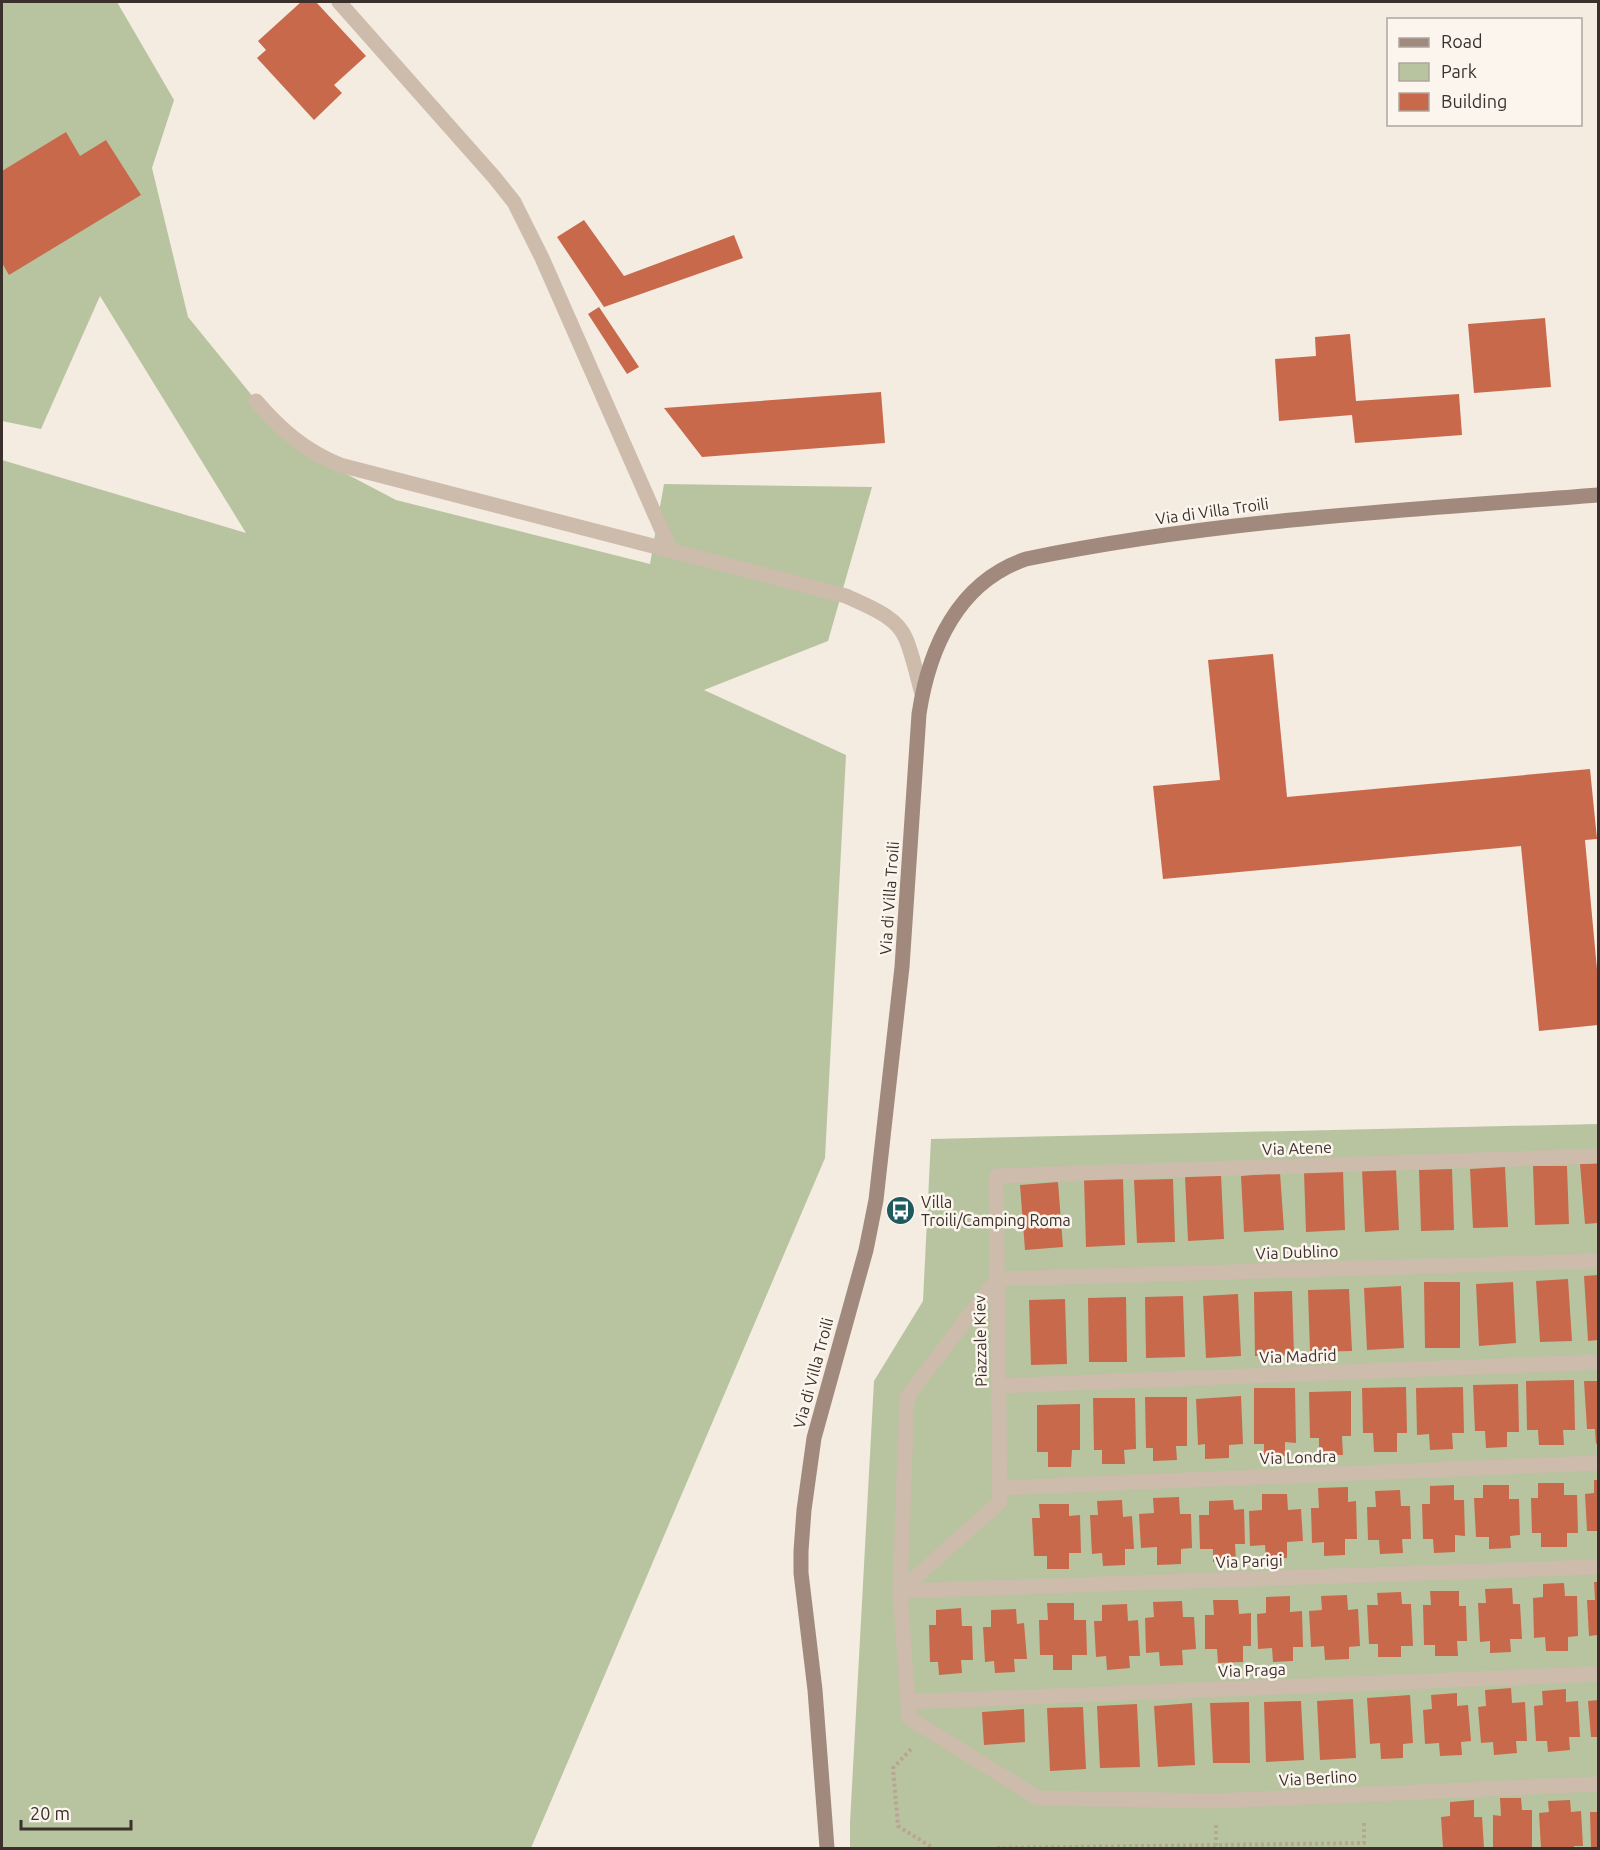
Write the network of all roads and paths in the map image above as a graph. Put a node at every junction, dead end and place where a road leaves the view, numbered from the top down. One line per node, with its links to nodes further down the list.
1 (339, 2): 4 (lane)
2 (256, 401): 4 (lane)
3 (1599, 495): 5 (street, Via di Villa Troili)
4 (672, 551): 5 (lane)
5 (922, 694): 20 (street, Via di Villa Troili)
6 (1599, 1156): 8 (lane, Via Atene)
7 (1599, 1261): 8 (lane, Via Dublino)
8 (997, 1279): 10 (lane, Piazzale Kiev); 14 (lane, Piazzale Kiev)
9 (1599, 1362): 10 (lane, Via Madrid)
10 (998, 1386): 12 (lane, Piazzale Kiev)
11 (1599, 1462): 12 (lane, Via Londra)
12 (999, 1488): 14 (lane, Piazzale Kiev)
13 (1599, 1567): 14 (lane, Via Parigi)
14 (900, 1591): 16 (lane)
15 (1599, 1674): 16 (lane, Via Praga)
16 (907, 1701): 17 (lane)
17 (928, 1731): 18 (lane, Via Berlino); 21 (path)
18 (1599, 1784)
19 (1364, 1842): 22 (path)
20 (828, 1848)
21 (933, 1848)
22 (997, 1848)

